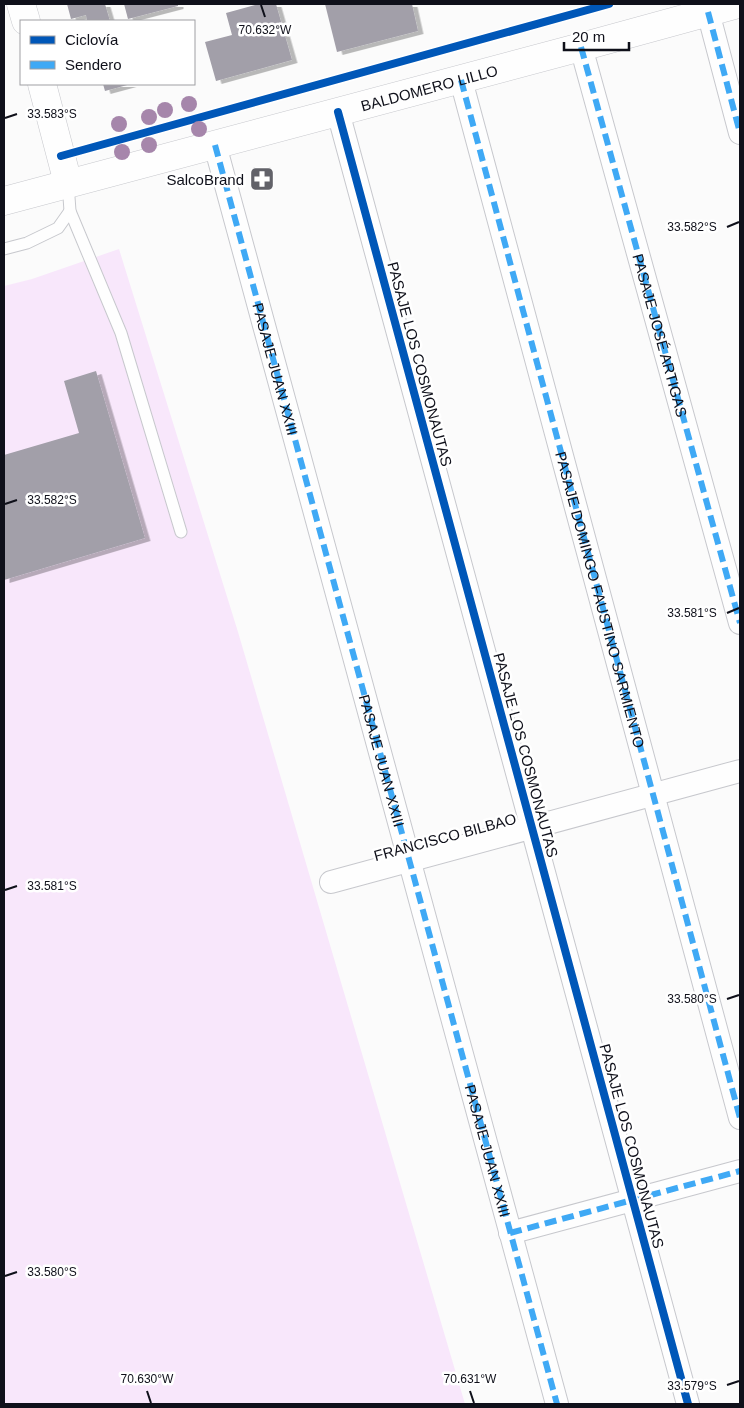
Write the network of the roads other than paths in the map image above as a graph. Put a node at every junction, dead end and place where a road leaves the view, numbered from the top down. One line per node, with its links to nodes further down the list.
1 (21, 4): 4 (street)
2 (738, 4): 3 (street, BALDOMERO LILLO)
3 (702, 10): 5 (street, BALDOMERO LILLO); 9 (street)
4 (26, 20)
5 (581, 48): 6 (street, BALDOMERO LILLO); 16 (street, PASAJE JOSÉ ARTIGAS)
6 (461, 80): 8 (street, BALDOMERO LILLO); 18 (street, PASAJE DOMINGO FAUSTINO SARMIENTO)
7 (42, 85): 11 (street)
8 (338, 112): 10 (street, BALDOMERO LILLO); 19 (street, PASAJE LOS COSMONAUTAS)
9 (740, 133)
10 (215, 145): 11 (street, BALDOMERO LILLO); 20 (street, PASAJE JUAN XXIII)
11 (68, 183): 12 (street, BALDOMERO LILLO); 13 (lane)
12 (4, 201)
13 (70, 211): 14 (lane); 15 (lane)
14 (4, 249)
15 (181, 532)
16 (740, 623)
17 (740, 771): 18 (street, FRANCISCO BILBAO)
18 (653, 795): 19 (street, FRANCISCO BILBAO); 22 (street, PASAJE DOMINGO FAUSTINO SARMIENTO)
19 (532, 828): 20 (street, FRANCISCO BILBAO); 24 (street, PASAJE LOS COSMONAUTAS)
20 (409, 861): 21 (street, FRANCISCO BILBAO); 25 (street, PASAJE JUAN XXIII)
21 (332, 882)
22 (740, 1118)
23 (740, 1171): 24 (street)
24 (633, 1200): 25 (street); 27 (street, PASAJE LOS COSMONAUTAS)
25 (510, 1233): 26 (street, PASAJE JUAN XXIII)
26 (557, 1404)
27 (688, 1404)

